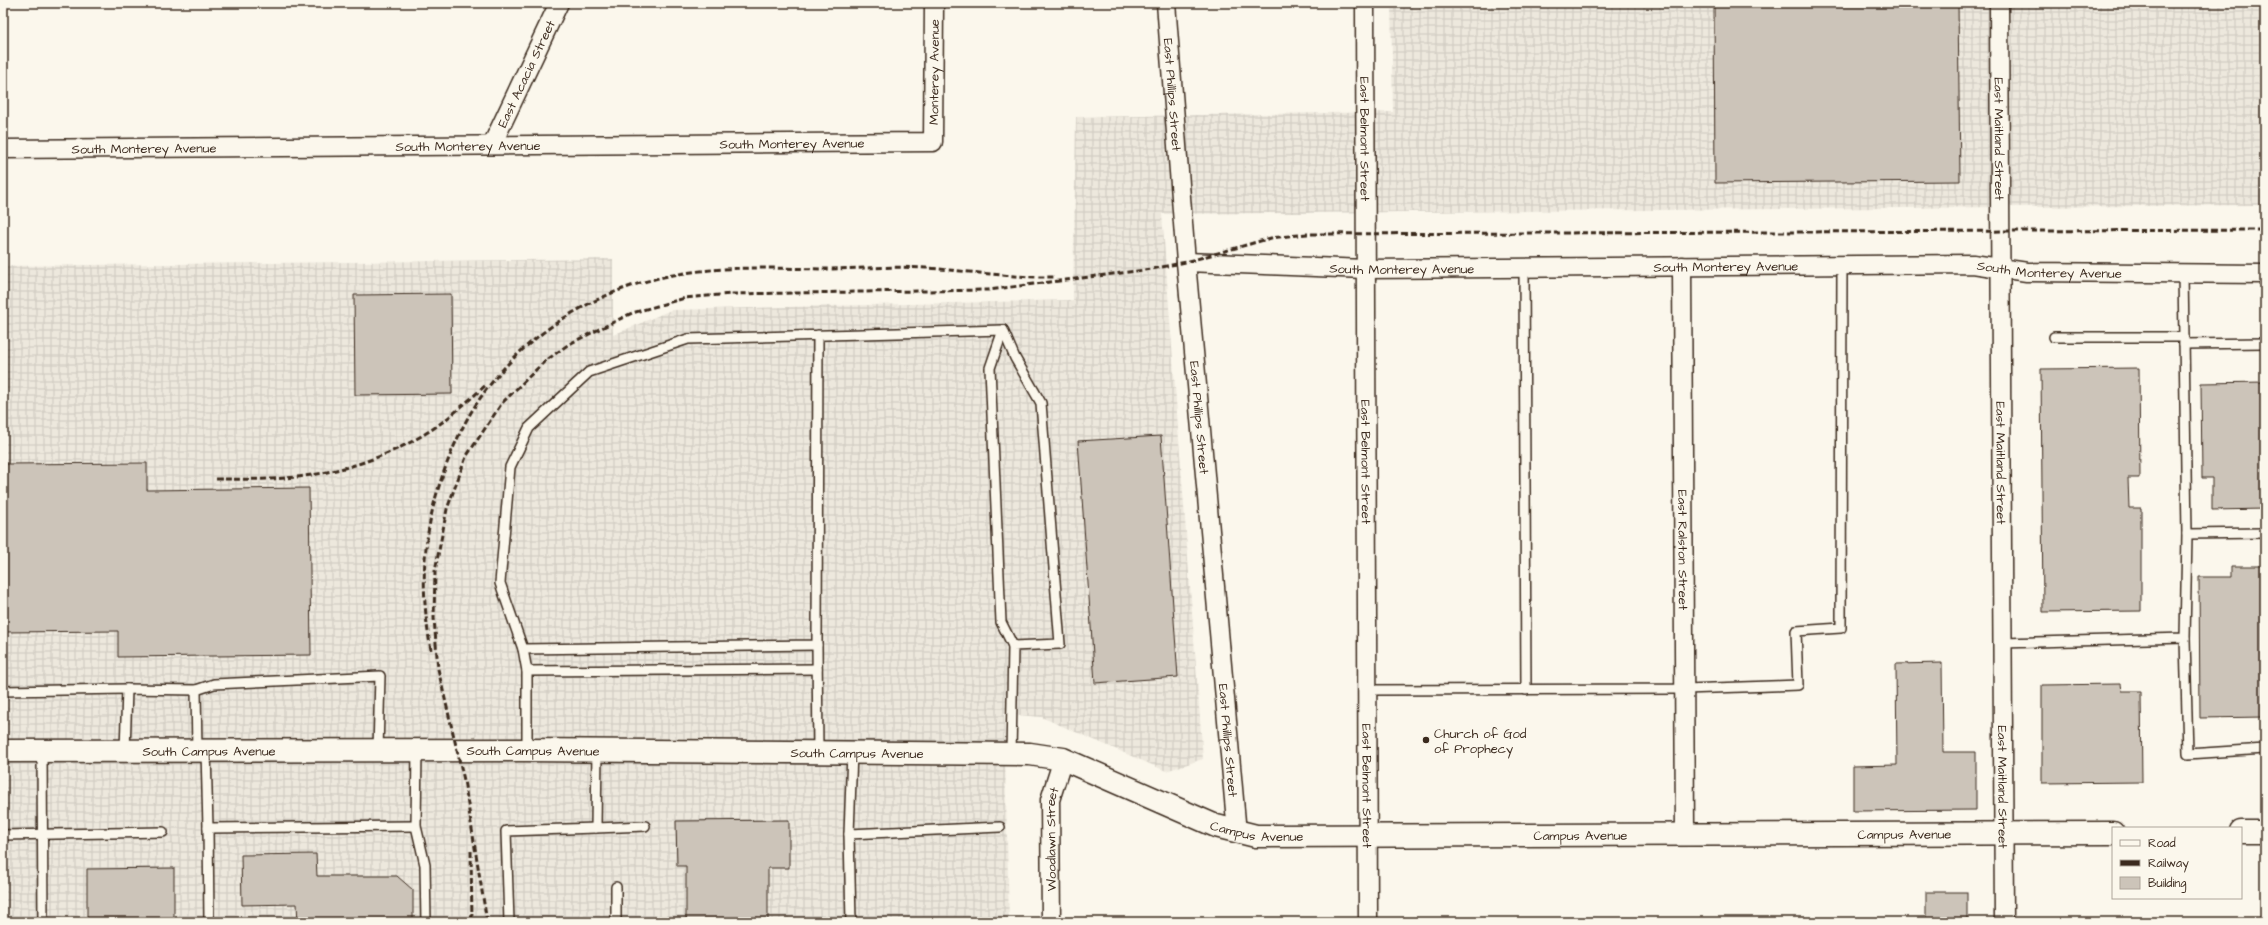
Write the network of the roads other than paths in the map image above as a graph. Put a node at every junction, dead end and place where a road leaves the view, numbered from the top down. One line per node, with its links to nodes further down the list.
1 (559, 3): 7 (street, East Acacia Street)
2 (934, 3): 6 (street, Monterey Avenue)
3 (1166, 3): 9 (street, East Phillips Street)
4 (1365, 3): 14 (street, East Belmont Street)
5 (1999, 3): 13 (street, East Maitland Street)
6 (933, 142): 7 (street, South Monterey Avenue)
7 (492, 145): 8 (street, South Monterey Avenue)
8 (3, 149)
9 (1186, 262): 14 (street, South Monterey Avenue); 58 (street, East Phillips Street)
10 (1842, 265): 11 (street, South Monterey Avenue); 13 (street, South Monterey Avenue); 32 (lane)
11 (1682, 266): 12 (street, South Monterey Avenue); 32 (street, East Ralston Street)
12 (1524, 267): 14 (street, South Monterey Avenue); 35 (lane)
13 (2000, 268): 15 (street, South Monterey Avenue); 25 (street, East Maitland Street)
14 (1366, 269): 34 (street, East Belmont Street)
15 (2183, 273): 16 (street, South Monterey Avenue); 20 (lane)
16 (2265, 274)
17 (1003, 330): 18 (lane); 27 (lane); 27 (lane)
18 (818, 335): 26 (lane); 28 (lane)
19 (2054, 337): 20 (lane)
20 (2184, 340): 21 (lane); 23 (lane)
21 (2265, 343)
22 (2265, 533): 23 (lane)
23 (2187, 534): 24 (lane)
24 (2185, 638): 25 (lane); 37 (lane)
25 (2002, 643): 61 (street, East Maitland Street)
26 (816, 645): 28 (lane); 29 (lane)
27 (1013, 646): 48 (lane)
28 (524, 649): 30 (lane)
29 (817, 669): 30 (lane); 46 (lane)
30 (527, 671): 40 (lane)
31 (128, 689): 33 (lane); 36 (lane); 44 (lane)
32 (1685, 689): 35 (lane); 64 (street, East Ralston Street)
33 (196, 690): 38 (lane); 45 (lane)
34 (1367, 690): 35 (lane); 65 (street, East Belmont Street)
35 (1526, 690)
36 (3, 691)
37 (2265, 749)
38 (378, 750): 39 (street, South Campus Avenue); 45 (street, South Campus Avenue)
39 (417, 750): 40 (street, South Campus Avenue); 50 (lane)
40 (527, 750): 41 (street, South Campus Avenue)
41 (597, 750): 46 (street, South Campus Avenue); 54 (lane)
42 (3, 751): 43 (street, South Campus Avenue)
43 (42, 751): 44 (street, South Campus Avenue); 63 (lane)
44 (125, 751): 45 (street, South Campus Avenue)
45 (201, 751): 53 (lane)
46 (818, 752): 47 (street, South Campus Avenue)
47 (852, 752): 48 (street, South Campus Avenue); 60 (lane)
48 (1010, 754): 49 (street, South Campus Avenue)
49 (1063, 759): 58 (street, Campus Avenue); 73 (street, Woodlawn Street)
50 (416, 826): 53 (lane); 69 (lane)
51 (645, 826): 54 (lane)
52 (1000, 827): 60 (lane)
53 (208, 828): 68 (lane)
54 (596, 828): 70 (lane)
55 (164, 832): 63 (lane)
56 (2242, 832): 57 (street)
57 (2265, 832)
58 (1237, 833): 65 (street, Campus Avenue)
59 (2112, 833): 61 (street, Campus Avenue)
60 (849, 834): 72 (lane)
61 (2004, 834): 64 (street, Campus Avenue); 75 (street, East Maitland Street)
62 (3, 835): 63 (lane)
63 (43, 835): 67 (lane)
64 (1685, 835): 65 (street, Campus Avenue)
65 (1368, 836): 74 (street, East Belmont Street)
66 (616, 887): 71 (lane)
67 (43, 922)
68 (209, 922)
69 (426, 922)
70 (509, 922)
71 (616, 922)
72 (851, 922)
73 (1051, 922)
74 (1368, 922)
75 (2004, 922)

